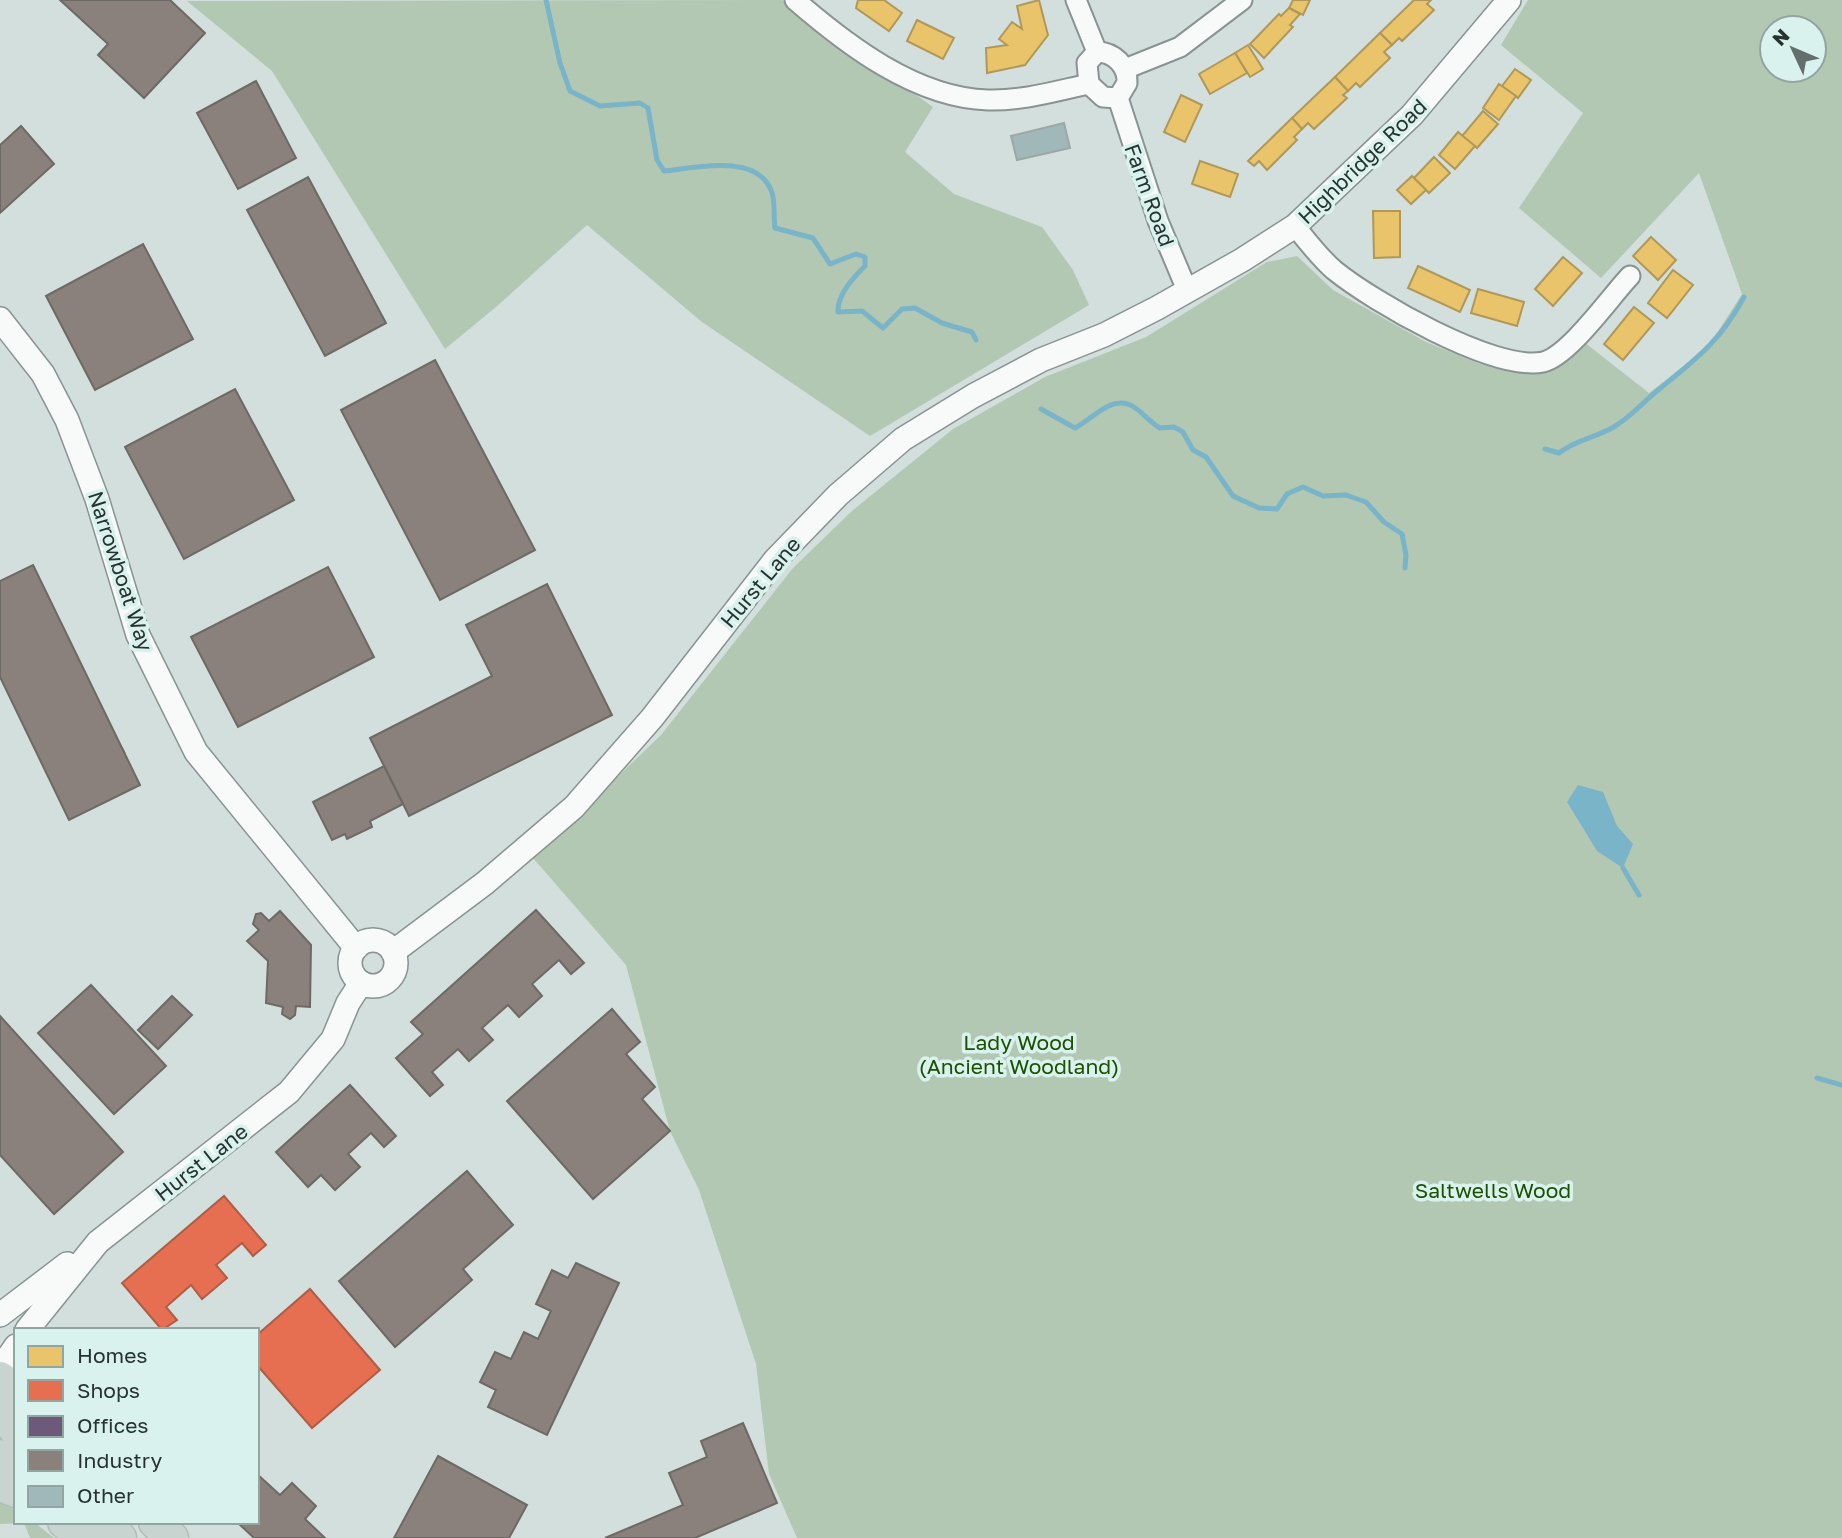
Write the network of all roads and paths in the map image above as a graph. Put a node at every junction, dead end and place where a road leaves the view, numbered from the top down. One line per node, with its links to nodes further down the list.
1 (795, 0): 7 (street)
2 (1076, 0): 5 (street)
3 (1242, 0): 6 (street)
4 (1509, 0): 9 (street, Highbridge Road)
5 (1097, 52): 6 (street); 7 (street)
6 (1125, 69): 8 (street)
7 (1089, 83): 8 (street)
8 (1118, 98): 11 (street, Farm Road)
9 (1295, 226): 10 (street); 11 (street, Highbridge Road)
10 (1630, 276)
11 (1187, 290): 14 (street, Hurst Lane)
12 (0, 318): 13 (street, Narrowboat Way)
13 (356, 948): 14 (street); 15 (street)
14 (393, 952): 15 (street)
15 (361, 983): 16 (street, Hurst Lane)
16 (98, 1242): 17 (street, Hurst Lane); 18 (street)
17 (43, 1306): 19 (street, Hurst Lane); 20 (street)
18 (0, 1315)
19 (28, 1328)
20 (38, 1328)
21 (14, 1349): 22 (street)
22 (0, 1369)
23 (0, 1406): 24 (highway)
24 (14, 1427)
25 (67, 1524): 29 (highway)
26 (100, 1524): 30 (highway)
27 (118, 1524): 31 (highway)
28 (157, 1524): 32 (highway)
29 (87, 1538)
30 (120, 1538)
31 (134, 1538)
32 (173, 1538)

